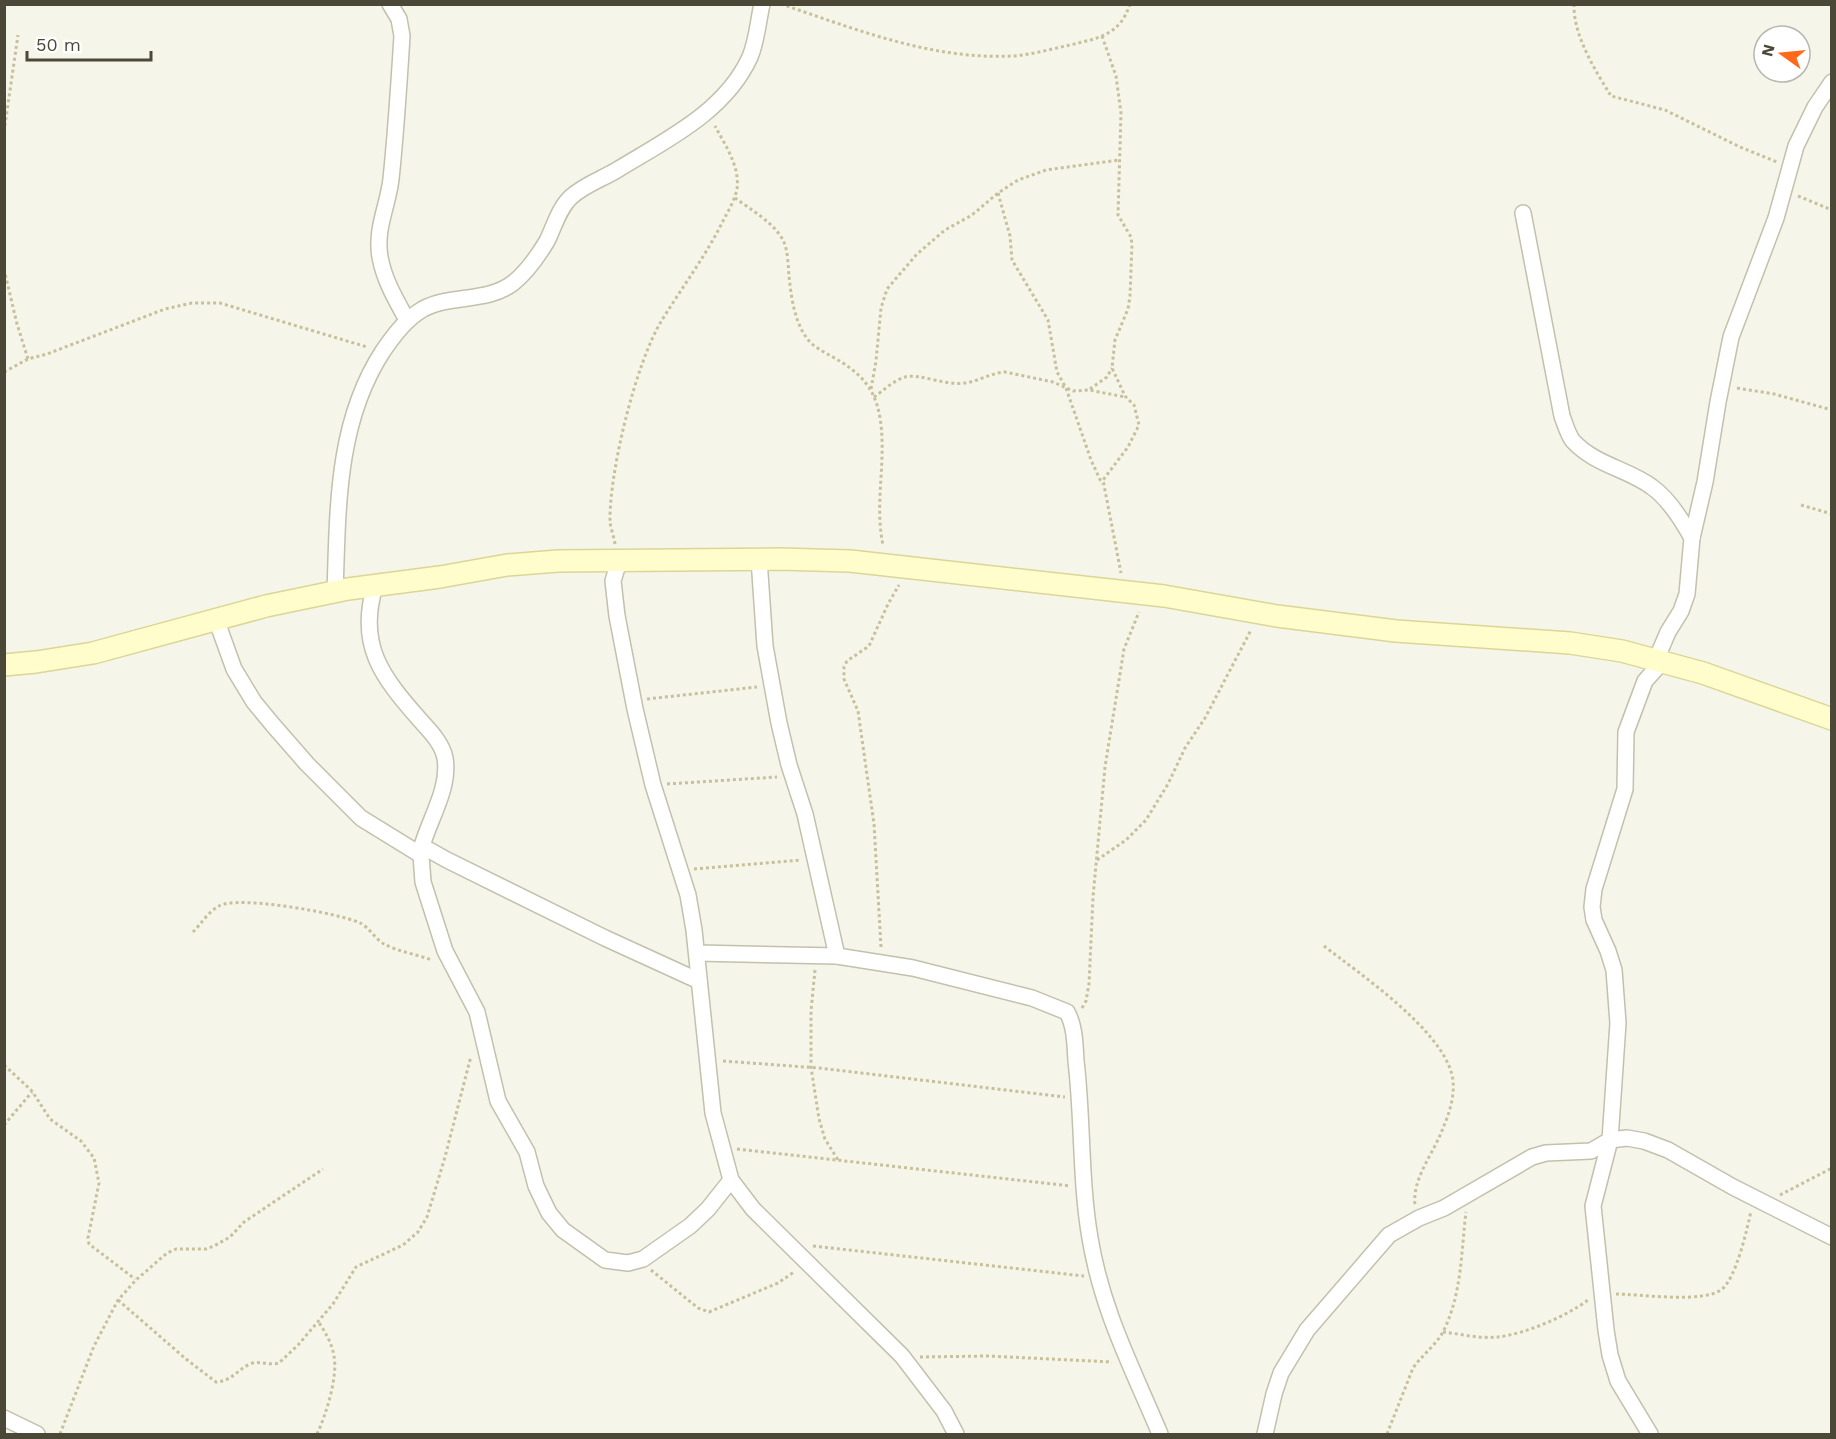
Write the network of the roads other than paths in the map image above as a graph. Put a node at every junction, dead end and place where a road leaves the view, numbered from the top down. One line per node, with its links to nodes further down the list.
1 (390, 4): 5 (street)
2 (762, 4): 5 (street)
3 (1832, 82): 6 (street)
4 (1523, 213): 6 (street)
5 (407, 320): 10 (street)
6 (1692, 538): 12 (street)
7 (759, 559): 8 (street); 12 (street); 17 (street)
8 (619, 561): 9 (street); 16 (street)
9 (375, 586): 10 (street); 15 (street)
10 (335, 592): 11 (street)
11 (216, 619): 13 (street); 15 (street)
12 (1659, 661): 14 (street); 19 (street)
13 (4, 665)
14 (1832, 719)
15 (421, 850): 18 (street); 20 (street)
16 (697, 953): 17 (street); 18 (street)
17 (837, 956): 25 (street)
18 (699, 981): 20 (street)
19 (1610, 1140): 21 (street); 26 (street); 27 (street)
20 (731, 1180): 24 (street)
21 (1832, 1237)
22 (4, 1418): 23 (street)
23 (37, 1434)
24 (956, 1434)
25 (1160, 1434)
26 (1266, 1434)
27 (1650, 1434)

